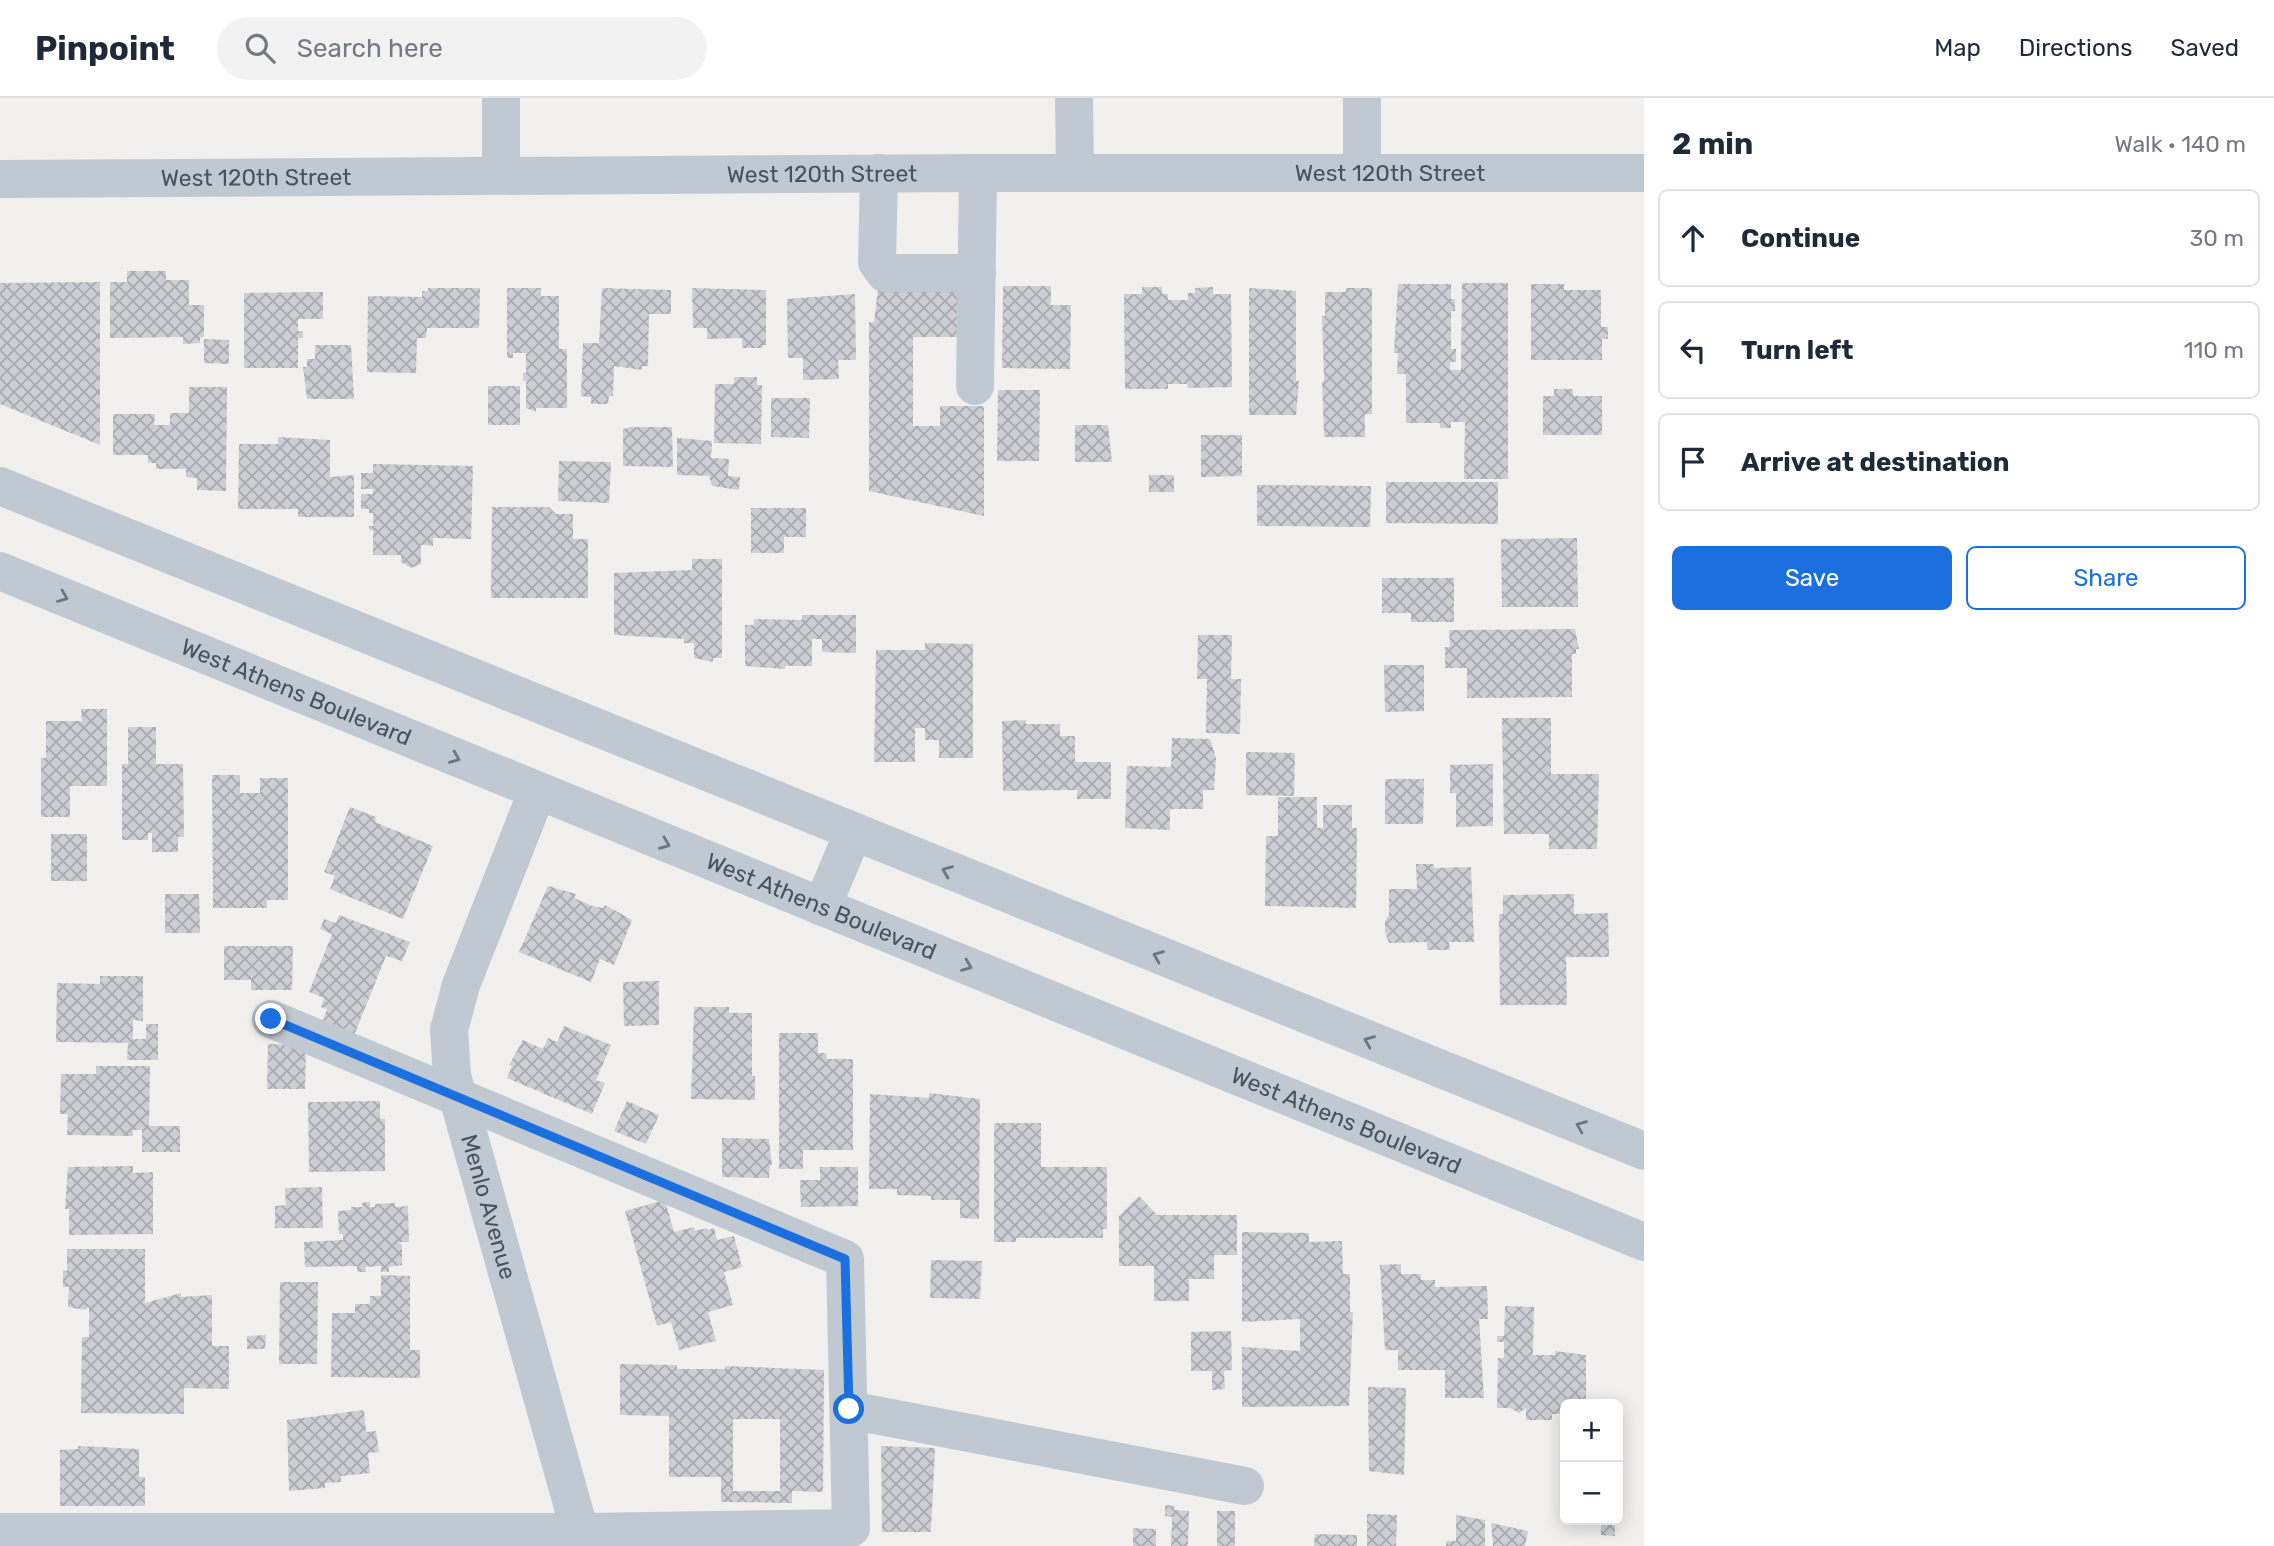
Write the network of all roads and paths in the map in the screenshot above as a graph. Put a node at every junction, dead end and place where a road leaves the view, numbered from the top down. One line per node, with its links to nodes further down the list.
1 (501, 98): 9 (street)
2 (1074, 98): 6 (street)
3 (1362, 98): 7 (street)
4 (879, 173): 5 (street, West 120th Street); 9 (street, West 120th Street); 11 (street)
5 (978, 173): 6 (street, West 120th Street); 11 (street)
6 (1075, 173): 7 (street, West 120th Street)
7 (1362, 173): 8 (street, West 120th Street)
8 (1644, 173)
9 (501, 175): 10 (street, West 120th Street)
10 (0, 179)
11 (977, 273): 12 (street)
12 (975, 386)
13 (0, 486): 16 (street)
14 (0, 570): 15 (street, West Athens Boulevard, one-way to 15)
15 (537, 792): 17 (street, West Athens Boulevard, one-way to 17); 19 (street, Menlo Avenue)
16 (853, 833): 17 (street); 20 (street, one-way to 16)
17 (822, 907): 21 (street, West Athens Boulevard, one-way to 21)
18 (271, 1019): 19 (street)
19 (458, 1100): 22 (street); 25 (street, Menlo Avenue)
20 (1644, 1151)
21 (1644, 1242)
22 (849, 1409): 23 (street); 25 (street)
23 (1244, 1486)
24 (0, 1532): 25 (street)
25 (582, 1539)

